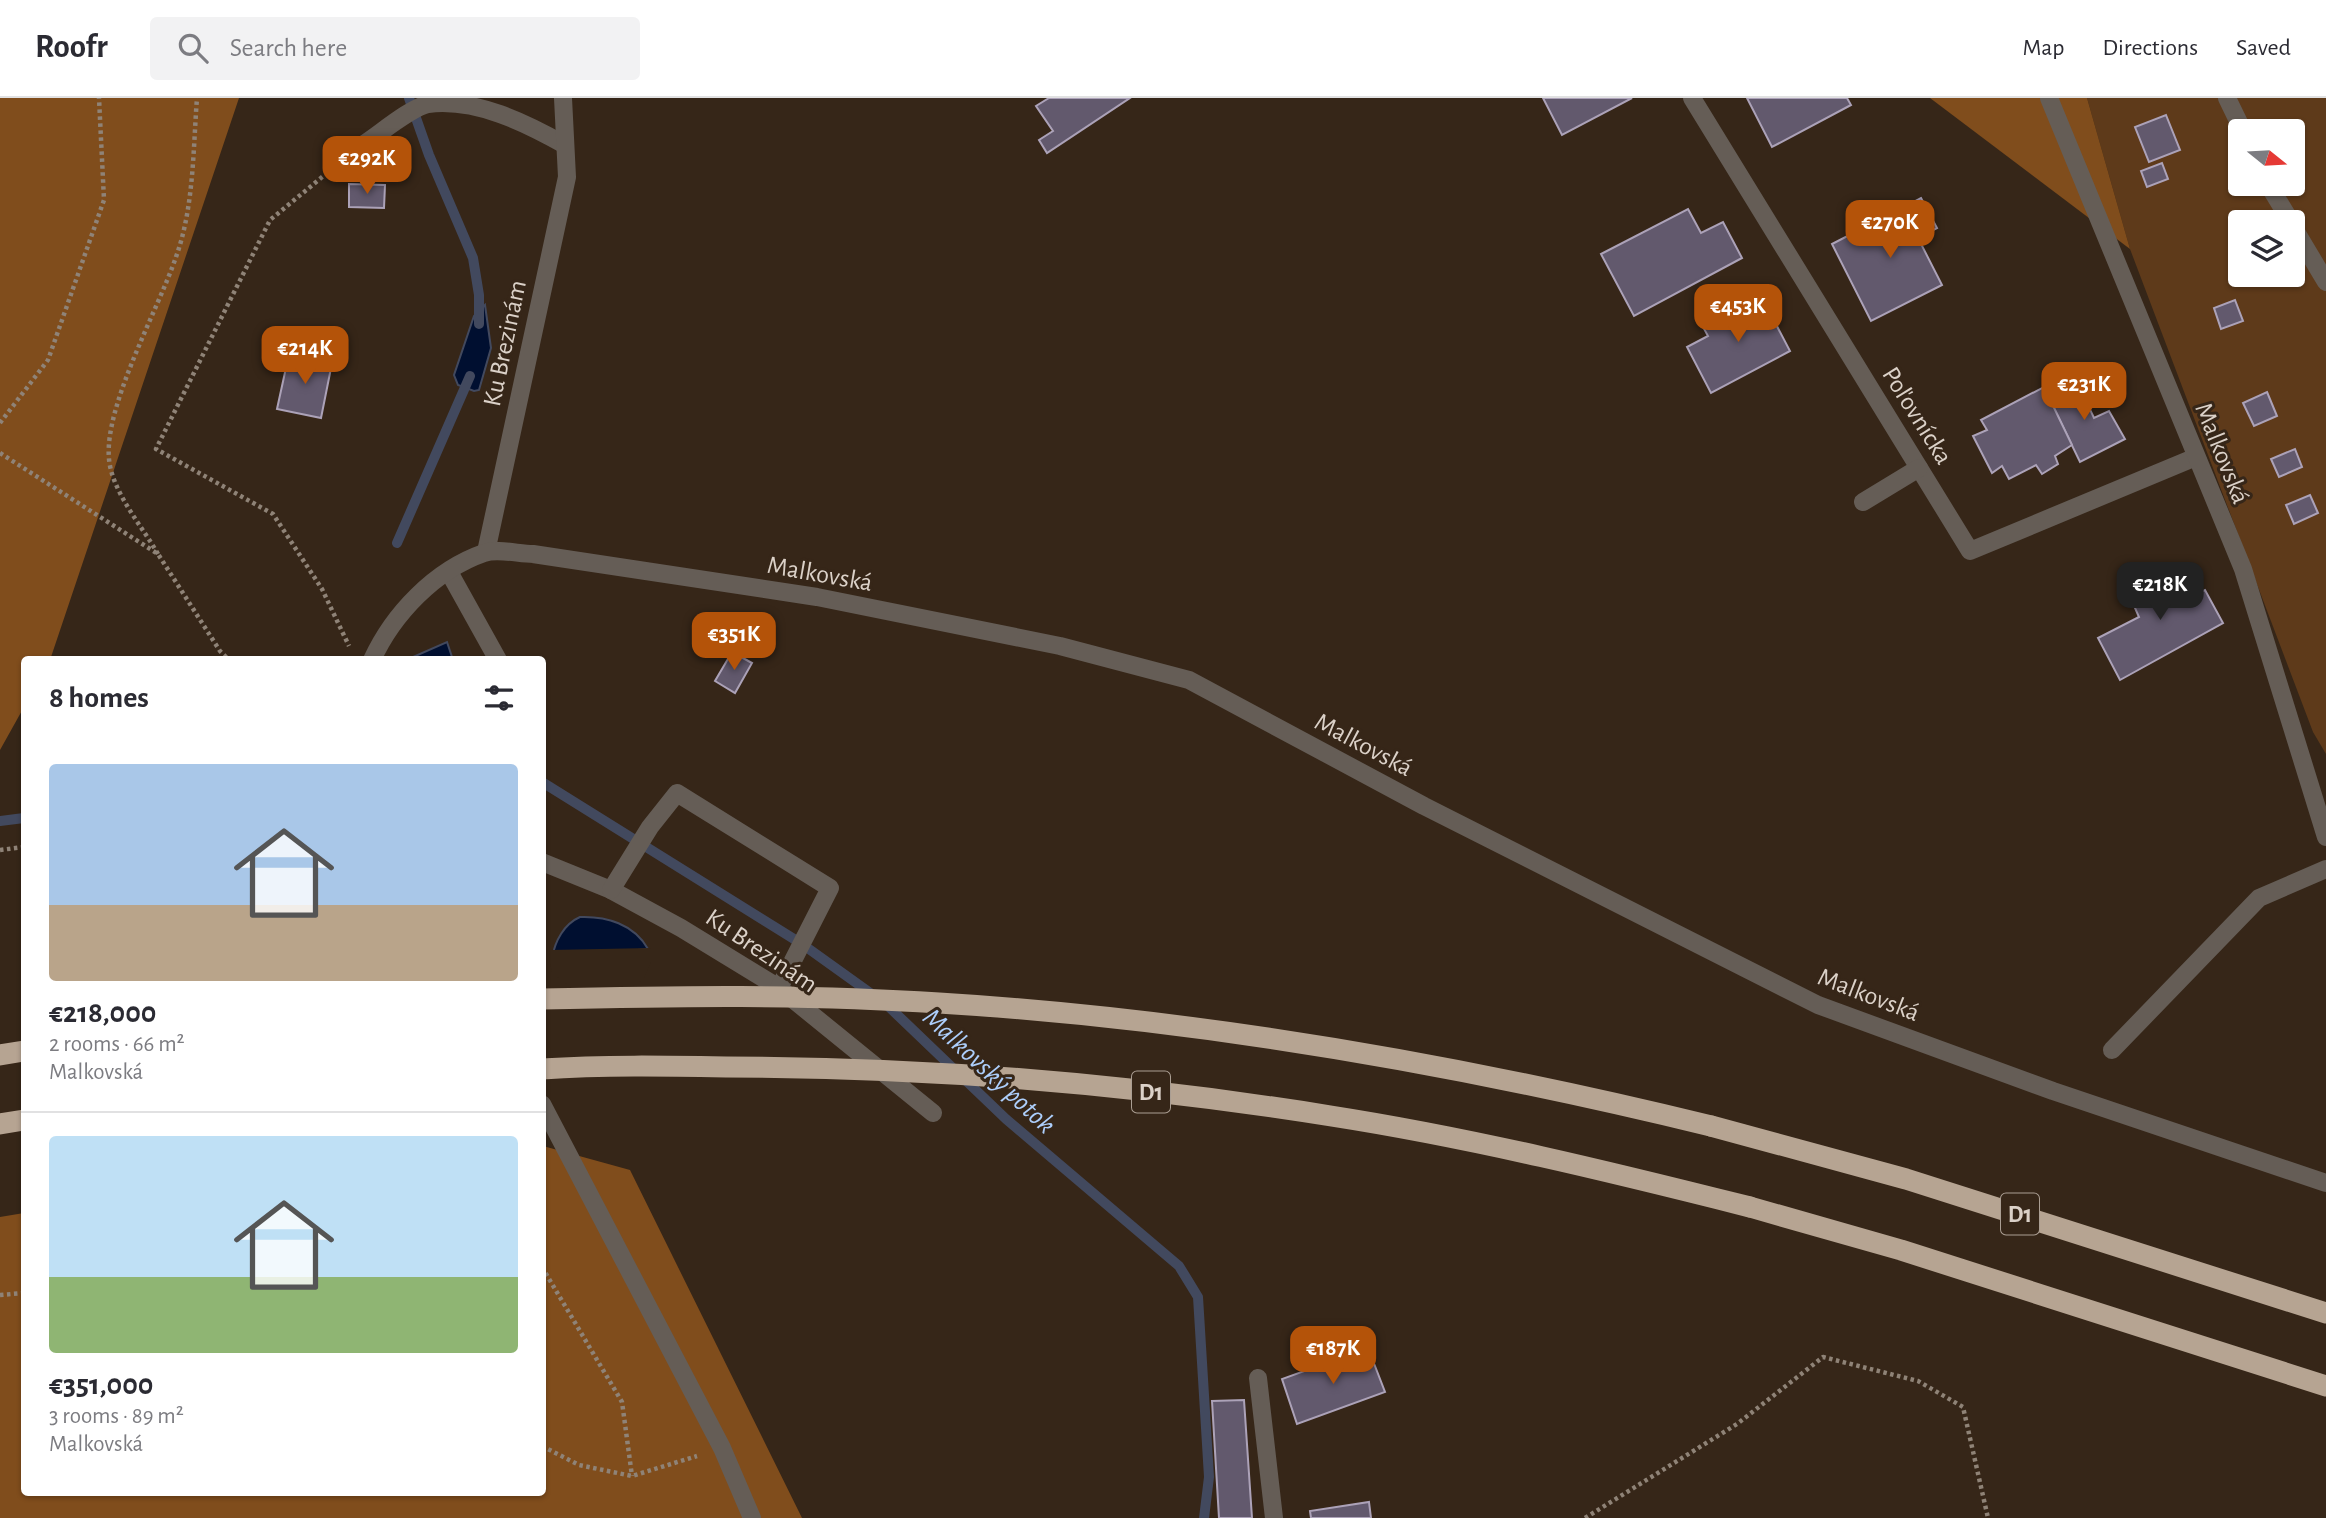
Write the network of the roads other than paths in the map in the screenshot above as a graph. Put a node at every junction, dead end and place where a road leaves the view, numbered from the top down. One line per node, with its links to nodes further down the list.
1 (563, 98): 7 (street, Ku Brezinám)
2 (1692, 98): 11 (street, Poľovnícka)
3 (2049, 98): 10 (street, Malkovská)
4 (2227, 98): 5 (street)
5 (2237, 119)
6 (364, 144): 7 (street)
7 (565, 145): 13 (street, Ku Brezinám)
8 (2305, 246): 9 (street)
9 (2326, 282)
10 (2196, 457): 11 (street, Poľovnícka); 17 (street, Malkovská)
11 (1919, 468): 12 (street)
12 (1863, 502)
13 (486, 552): 14 (street); 31 (street, Malkovská)
14 (449, 572): 15 (street); 16 (street)
15 (374, 656)
16 (496, 656)
17 (2326, 837)
18 (546, 864): 20 (street, Ku Brezinám)
19 (2326, 869): 23 (street)
20 (611, 890): 21 (street, Ku Brezinám); 21 (street, Ku Brezinám)
21 (779, 988): 28 (street, Ku Brezinám)
22 (546, 999): 32 (highway, D1, bridge)
23 (2112, 1051)
24 (21, 1052): 25 (highway)
25 (0, 1055)
26 (546, 1069): 34 (highway, D1, bridge)
27 (546, 1112): 35 (street)
28 (933, 1113)
29 (21, 1120): 30 (highway)
30 (0, 1124)
31 (2326, 1183)
32 (2326, 1313)
33 (1258, 1378): 36 (street)
34 (2326, 1386)
35 (752, 1518)
36 (1274, 1518)

